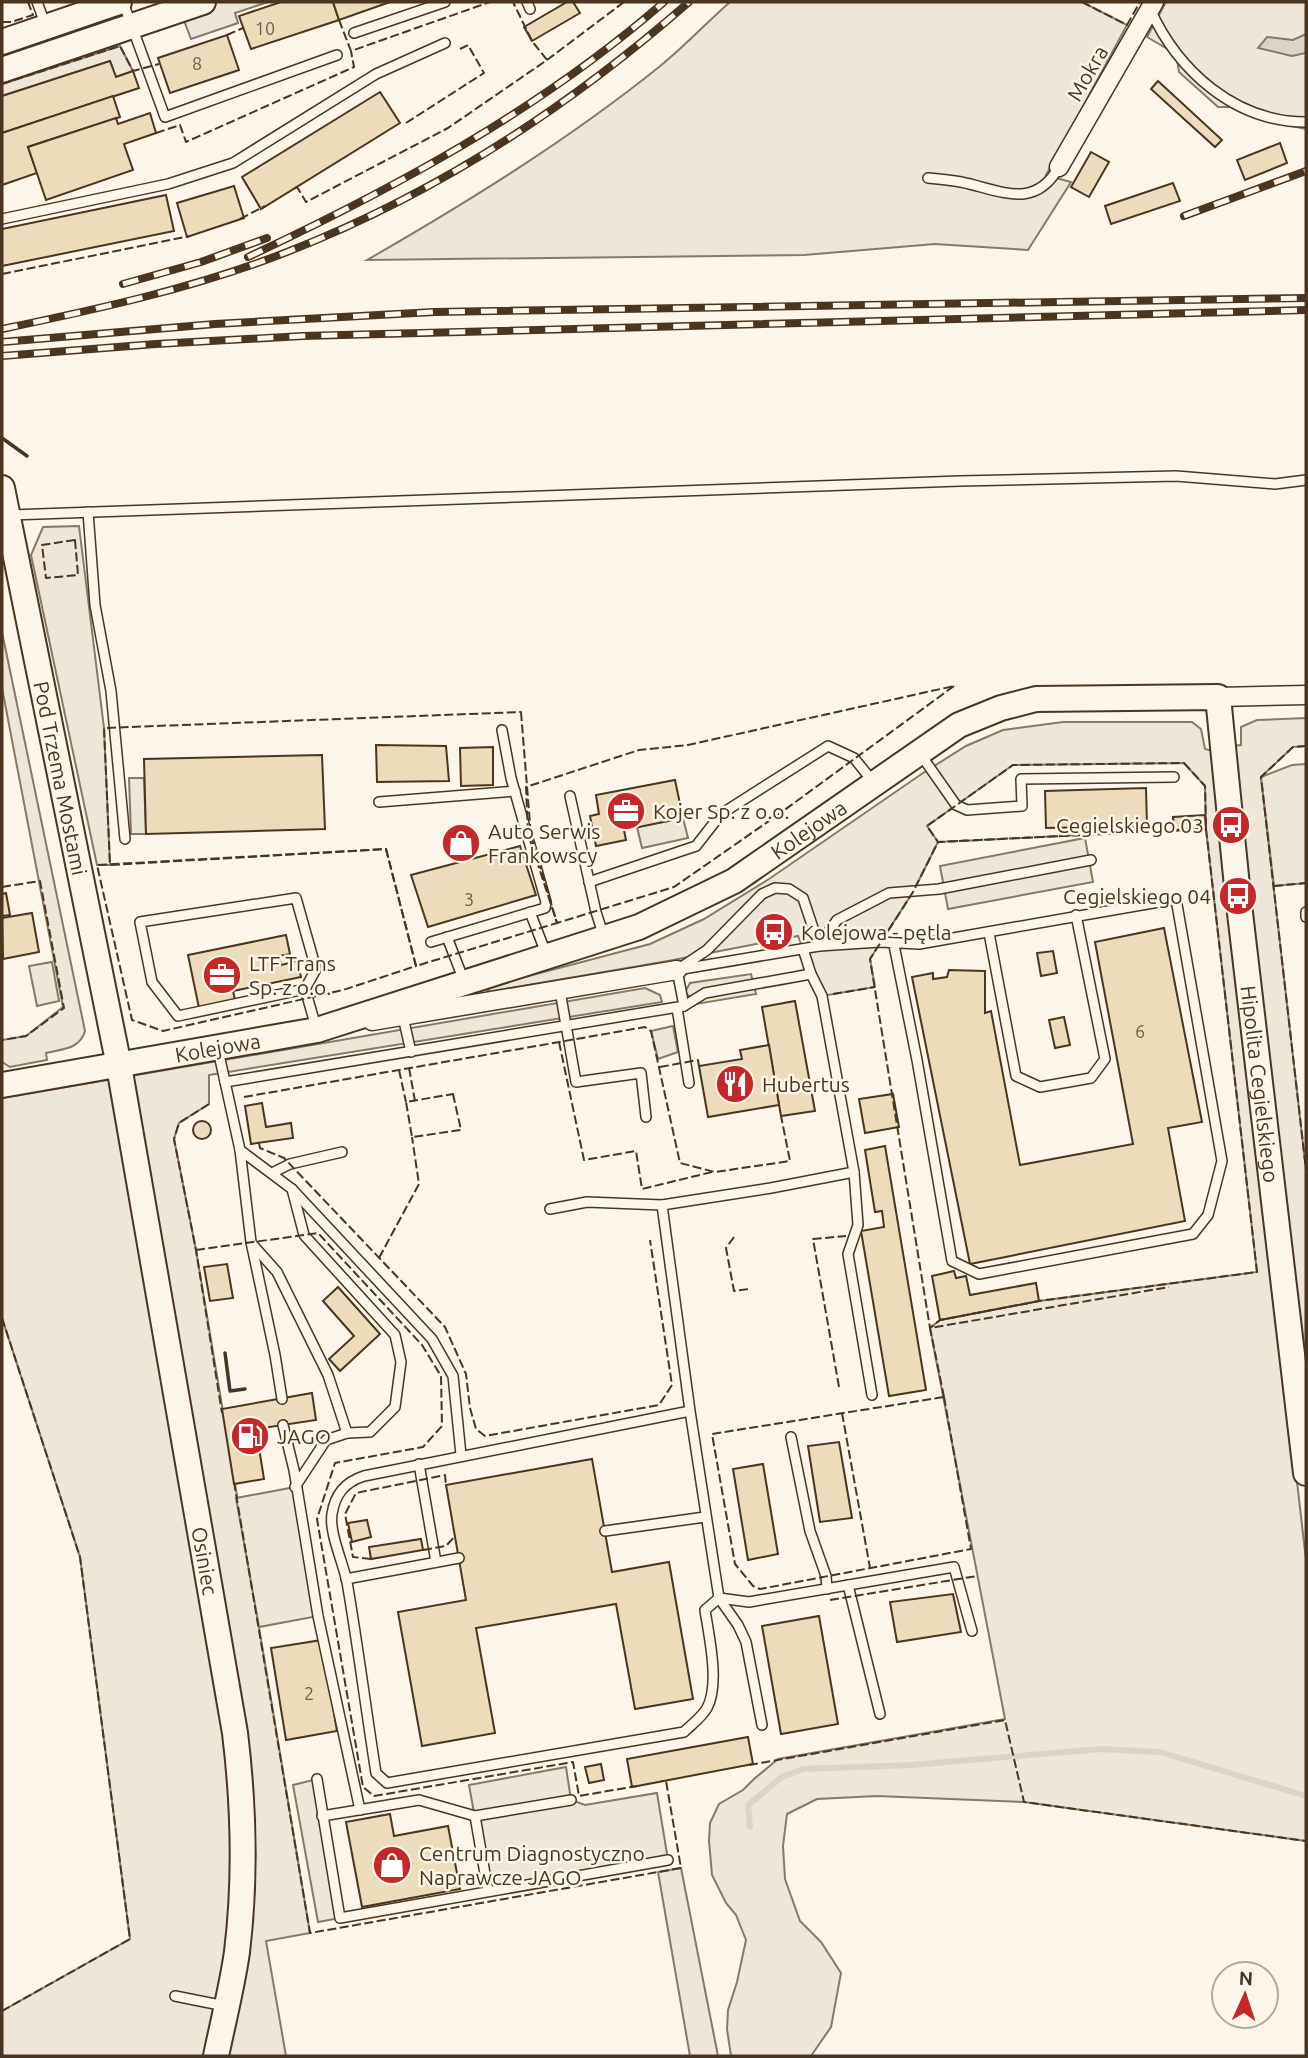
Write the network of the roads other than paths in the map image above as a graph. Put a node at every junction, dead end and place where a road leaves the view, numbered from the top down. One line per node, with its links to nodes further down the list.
1 (37, 2): 7 (lane)
2 (121, 2): 6 (lane); 7 (street)
3 (203, 2): 6 (street)
4 (445, 2): 8 (lane)
5 (1152, 5): 14 (lane); 15 (street, Mokra)
6 (132, 26): 11 (street); 12 (lane)
7 (46, 27): 9 (street); 11 (lane)
8 (354, 33)
9 (2, 42)
10 (445, 43): 17 (lane)
11 (56, 51): 13 (street)
12 (337, 55)
13 (2, 70)
14 (1306, 122)
15 (1059, 167): 16 (lane)
16 (928, 178)
17 (2, 219)
18 (1306, 480): 20 (lane)
19 (2, 488): 21 (street, Pod Trzema Mostami)
20 (88, 512): 21 (lane); 31 (lane)
21 (7, 515): 57 (street, Pod Trzema Mostami)
22 (1306, 695): 23 (street, Kolejowa)
23 (1218, 697): 25 (street, Kolejowa); 78 (street, Hipolita Cegielskiego)
24 (502, 730): 28 (lane)
25 (920, 754): 26 (lane); 27 (street, Kolejowa)
26 (1174, 777)
27 (876, 784): 33 (lane); 40 (street, Kolejowa)
28 (514, 791): 30 (lane); 34 (lane)
29 (570, 796): 33 (lane)
30 (379, 802)
31 (125, 839)
32 (1091, 860): 43 (lane)
33 (589, 882): 40 (lane)
34 (530, 912): 39 (lane); 45 (lane)
35 (1306, 912): 37 (lane)
36 (1076, 915): 38 (lane); 38 (lane); 42 (lane)
37 (1306, 917)
38 (989, 933): 42 (lane)
39 (447, 937): 41 (lane); 48 (lane)
40 (604, 939): 45 (street, Kolejowa)
41 (431, 942)
42 (894, 945): 43 (lane)
43 (819, 946): 44 (lane, Kolejowa); 46 (lane, Kolejowa)
44 (803, 949): 46 (lane, Kolejowa); 47 (lane)
45 (547, 958): 48 (street, Kolejowa)
46 (677, 970): 50 (street, Kolejowa); 51 (lane)
47 (811, 974): 51 (lane); 64 (lane)
48 (464, 983): 54 (street, Kolejowa)
49 (305, 989): 49 (lane); 54 (lane)
50 (560, 991): 52 (street, Kolejowa); 53 (lane)
51 (680, 1007): 53 (lane); 59 (lane)
52 (403, 1017): 54 (street, Kolejowa); 56 (lane)
53 (567, 1026): 56 (lane); 61 (lane)
54 (317, 1030): 55 (street, Kolejowa)
55 (218, 1048): 57 (street, Kolejowa); 58 (lane)
56 (411, 1052): 58 (lane)
57 (119, 1066): 60 (street, Kolejowa); 99 (street, Osiniec)
58 (225, 1082): 62 (lane)
59 (689, 1083)
60 (2, 1085)
61 (646, 1117)
62 (240, 1150): 65 (lane); 69 (lane)
63 (342, 1152): 65 (lane)
64 (854, 1172): 67 (lane); 70 (lane)
65 (272, 1174): 66 (lane)
66 (292, 1189): 74 (lane); 76 (lane)
67 (662, 1205): 68 (lane); 72 (lane)
68 (550, 1209)
69 (251, 1242): 71 (lane); 74 (lane)
70 (872, 1395)
71 (282, 1399)
72 (690, 1410): 76 (lane); 80 (lane)
73 (283, 1425): 79 (lane)
74 (347, 1433): 79 (lane)
75 (791, 1437): 86 (lane)
76 (461, 1455): 77 (lane)
77 (419, 1464): 83 (lane); 84 (lane)
78 (1306, 1473)
79 (295, 1487): 93 (lane)
80 (705, 1517): 81 (lane); 87 (lane)
81 (604, 1531)
82 (459, 1558): 83 (lane)
83 (436, 1562): 84 (lane)
84 (346, 1579): 87 (lane)
85 (848, 1585): 86 (lane); 88 (lane); 89 (lane)
86 (827, 1588): 87 (lane)
87 (719, 1598): 90 (lane)
88 (972, 1630)
89 (880, 1714)
90 (762, 1725)
91 (317, 1779): 94 (lane)
92 (571, 1800): 95 (lane)
93 (360, 1810): 94 (lane); 95 (lane)
94 (322, 1816): 97 (lane)
95 (475, 1816): 97 (lane)
96 (668, 1860): 97 (lane)
97 (488, 1891)
98 (176, 1996): 99 (lane)
99 (226, 2006): 100 (street, Osiniec)
100 (216, 2056)

